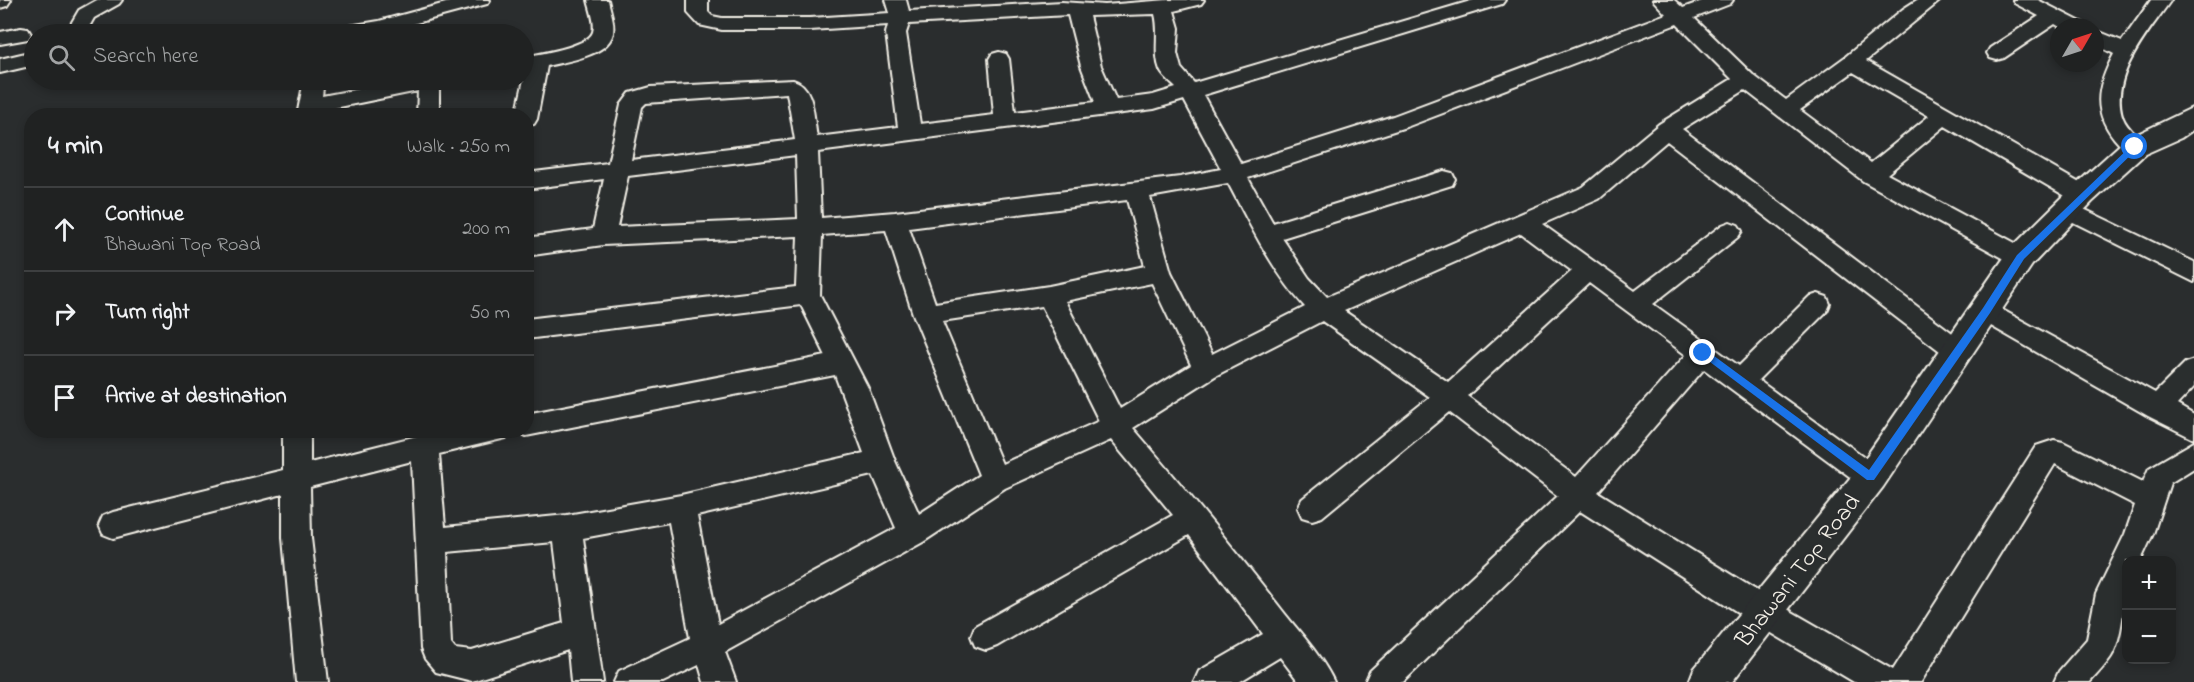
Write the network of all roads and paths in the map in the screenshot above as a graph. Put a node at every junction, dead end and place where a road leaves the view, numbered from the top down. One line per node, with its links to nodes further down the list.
1 (112, 0): 24 (street)
2 (480, 0): 17 (street)
3 (598, 0): 33 (street)
4 (698, 0): 23 (street)
5 (784, 0): 23 (street)
6 (1194, 0): 16 (street)
7 (1495, 0): 15 (street)
8 (1663, 0): 21 (street)
9 (1723, 0): 21 (street)
10 (1931, 0): 34 (street)
11 (2024, 0): 20 (street)
12 (2162, 0): 29 (street)
13 (1102, 5): 16 (street); 19 (street)
14 (991, 6): 18 (street); 19 (street)
15 (1455, 6): 41 (street)
16 (1163, 7): 41 (street)
17 (422, 8): 25 (street)
18 (898, 9): 23 (street); 52 (street)
19 (1077, 9): 42 (street)
20 (2053, 16): 22 (street); 30 (street)
21 (1681, 18): 36 (street); 56 (street)
22 (2057, 18)
23 (784, 23)
24 (80, 24)
25 (370, 24)
26 (21, 34): 27 (street)
27 (0, 38)
28 (2104, 40): 29 (street)
29 (2125, 51): 54 (street)
30 (1997, 53)
31 (999, 59): 50 (street)
32 (24, 60): 35 (street)
33 (534, 61)
34 (1852, 62): 47 (street); 48 (street)
35 (0, 66)
36 (1746, 80): 47 (street); 51 (street)
37 (312, 90): 43 (street)
38 (398, 90): 44 (street)
39 (434, 90): 45 (street)
40 (529, 90): 46 (street)
41 (1190, 91): 42 (street); 56 (street)
42 (1108, 107): 50 (street)
43 (309, 108)
44 (321, 108)
45 (430, 108)
46 (527, 108)
47 (1785, 111): 57 (street)
48 (1943, 116): 57 (street); 61 (street)
49 (2194, 116): 54 (street, Bhawani Top Road)
50 (1005, 121): 52 (street)
51 (1667, 129): 63 (street); 81 (street)
52 (910, 134): 53 (street)
53 (807, 146): 55 (street); 55 (street); 64 (street)
54 (2135, 147): 61 (street, Bhawani Top Road)
55 (619, 168): 59 (street); 67 (street)
56 (1235, 174): 60 (street); 66 (street)
57 (1871, 175): 69 (street)
58 (1444, 179): 66 (street)
59 (534, 180)
60 (1136, 189): 62 (street); 71 (street)
61 (2075, 203): 69 (street, Bhawani Top Road); 72 (street)
62 (895, 221): 64 (street); 79 (street)
63 (1524, 223): 70 (street); 77 (street)
64 (810, 227): 67 (street); 73 (street)
65 (1730, 231): 75 (street)
66 (1267, 234): 77 (street)
67 (603, 236): 68 (street)
68 (534, 246)
69 (2020, 257): 78 (street, Bhawani Top Road)
70 (1589, 269): 75 (street); 87 (street)
71 (1159, 272): 74 (street); 84 (street)
72 (2194, 273)
73 (808, 295): 80 (street); 83 (street)
74 (1049, 295): 79 (street); 90 (street)
75 (1636, 303): 82 (street)
76 (1818, 304): 86 (street)
77 (1323, 309): 84 (street); 87 (street)
78 (1986, 311): 81 (street, Bhawani Top Road); 88 (street)
79 (926, 314): 98 (street)
80 (534, 328)
81 (1958, 351): 96 (street, Bhawani Top Road)
82 (1703, 353): 86 (street); 99 (street)
83 (843, 363): 89 (street); 95 (street)
84 (1206, 369): 90 (street)
85 (2194, 370): 88 (street)
86 (1741, 381): 96 (street)
87 (1449, 397): 99 (street); 102 (street)
88 (2157, 408): 91 (street)
89 (534, 422)
90 (1115, 426): 98 (street); 103 (street)
91 (2194, 429)
92 (296, 438): 97 (street)
93 (442, 439): 97 (street); 107 (street)
94 (2194, 454): 100 (street)
95 (881, 461): 101 (street); 106 (street)
96 (1870, 477): 110 (street, Bhawani Top Road)
97 (295, 478): 104 (street); 115 (street)
98 (995, 480): 106 (street)
99 (1578, 495): 110 (street); 121 (street)
100 (2149, 499): 108 (street); 124 (street)
101 (681, 507): 105 (street); 114 (street)
102 (1312, 508)
103 (1193, 518): 112 (street); 113 (street)
104 (113, 525)
105 (567, 528): 107 (street); 111 (street)
106 (913, 533): 114 (street)
107 (432, 541): 111 (street)
108 (2129, 556)
109 (2122, 571): 125 (street)
110 (1764, 612): 122 (street, Bhawani Top Road); 123 (street)
111 (580, 632): 116 (street)
112 (986, 636)
113 (1285, 637): 119 (street); 120 (street)
114 (707, 646): 117 (street); 118 (street)
115 (312, 682)
116 (586, 682)
117 (630, 682)
118 (720, 682)
119 (1210, 682)
120 (1318, 682)
121 (1381, 682)
122 (1708, 682)
123 (1883, 682)
124 (1903, 682)
125 (2070, 682)

